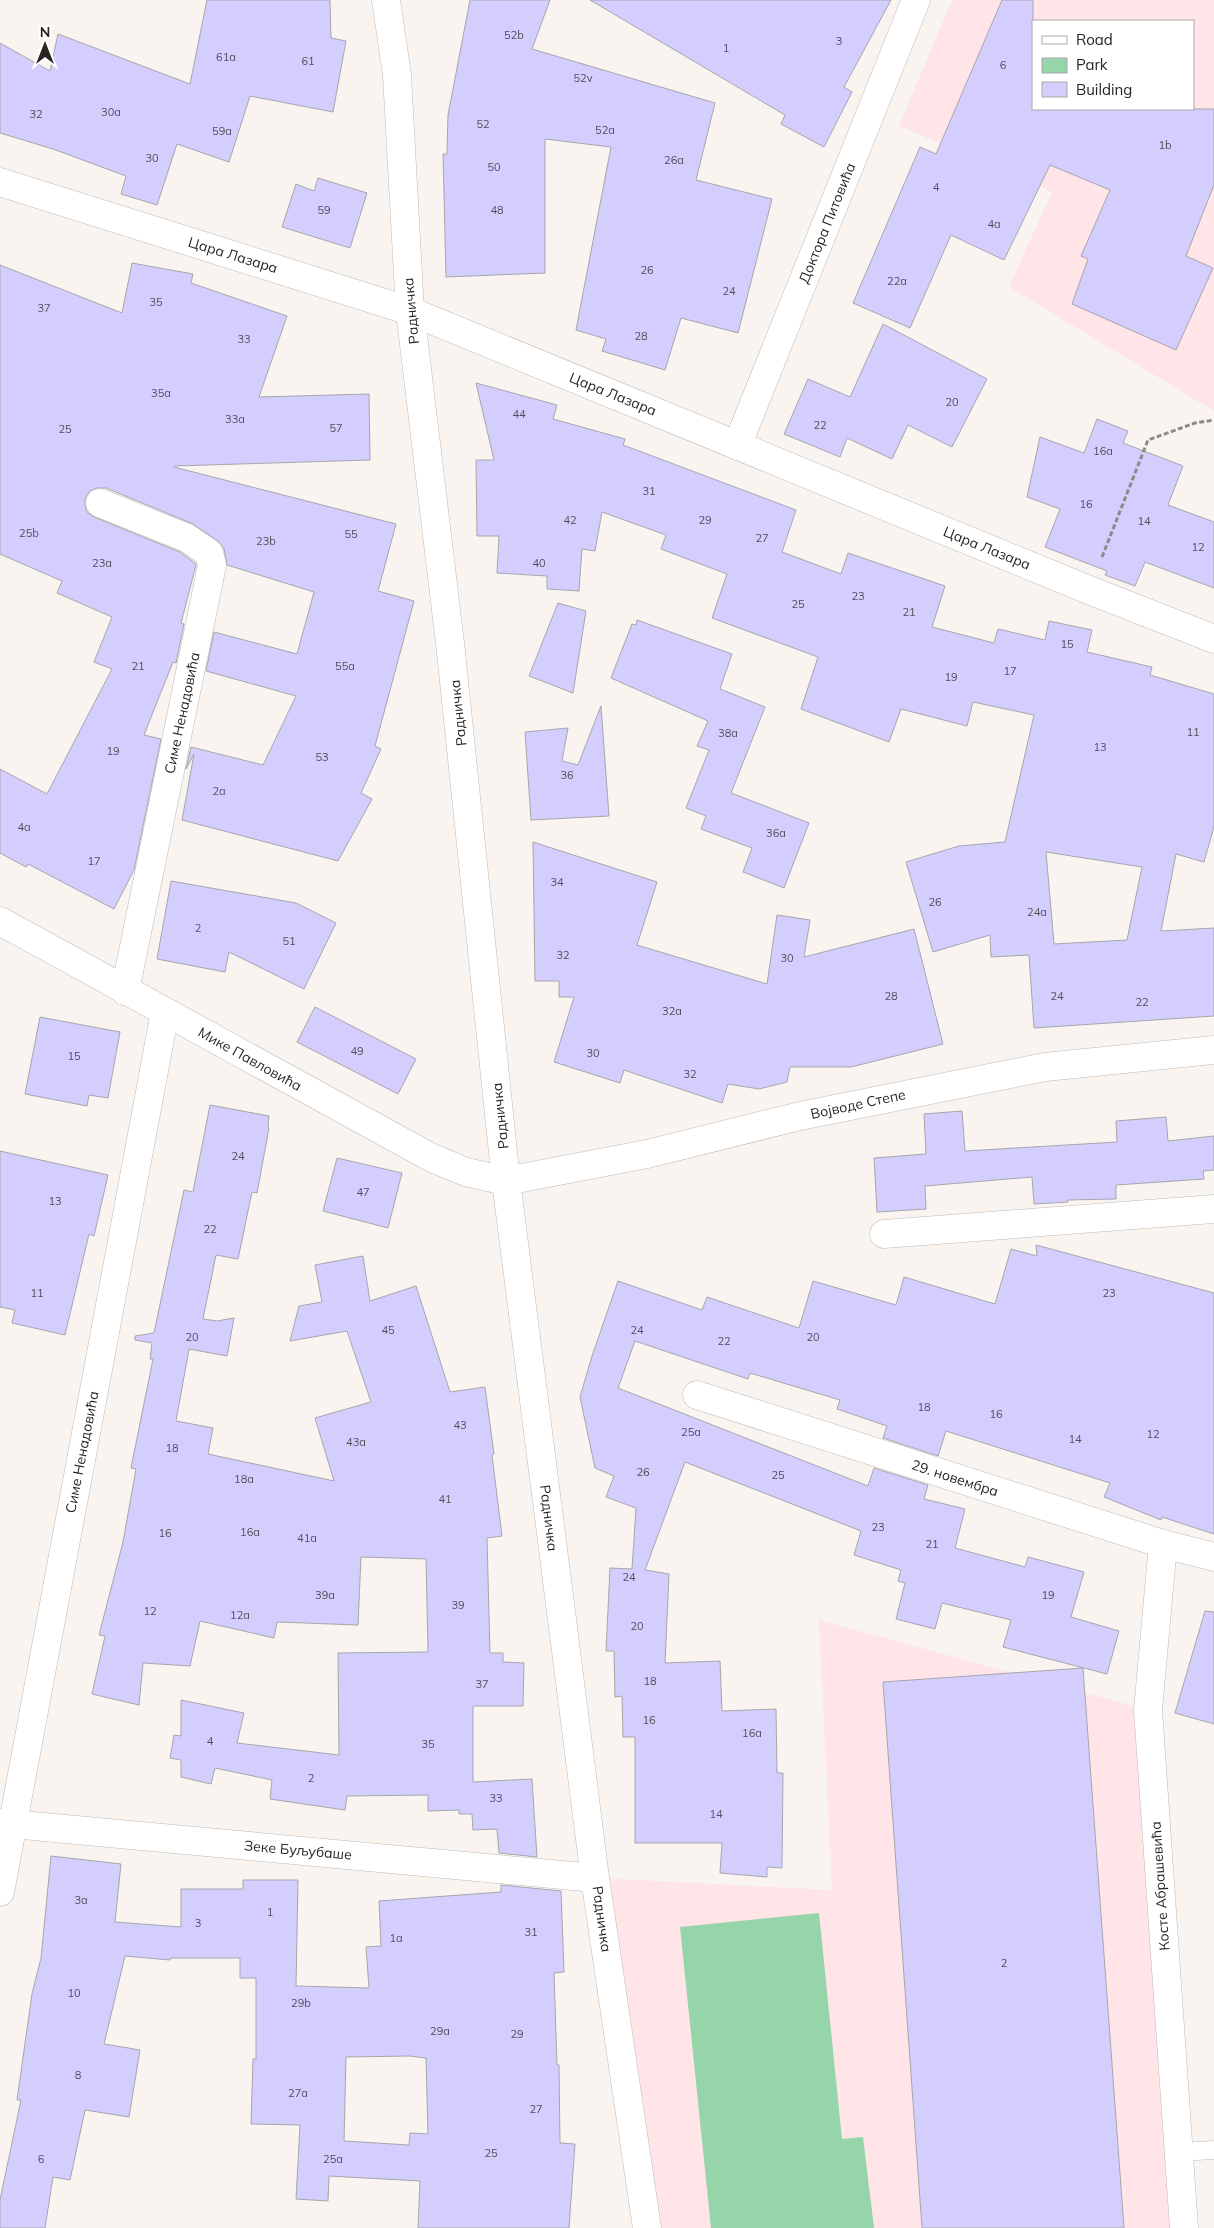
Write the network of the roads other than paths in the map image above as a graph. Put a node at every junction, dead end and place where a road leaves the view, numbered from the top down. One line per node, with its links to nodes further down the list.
1 (386, 0): 4 (street, Радничка)
2 (916, 0): 5 (street, Доктора Питовића)
3 (0, 182): 4 (street, Цара Лазара)
4 (410, 311): 5 (street, Цара Лазара); 12 (street, Радничка)
5 (738, 446): 7 (street, Цара Лазара)
6 (100, 504): 9 (street, Симе Ненадовића)
7 (1214, 639)
8 (0, 921): 9 (street, Мике Павловића)
9 (125, 991): 10 (street, Мике Павловића)
10 (165, 1012): 12 (street, Мике Павловића); 18 (street, Симе Ненадовића)
11 (1214, 1050): 12 (street, Војводе Степе)
12 (506, 1181): 19 (street, Радничка)
13 (1214, 1209): 14 (street)
14 (884, 1234)
15 (697, 1395): 16 (street, 29. новембра)
16 (1163, 1544): 17 (street, 29. новембра); 22 (street, Косте Абрашевића)
17 (1214, 1557)
18 (6, 1824): 19 (street, Зеке Буљубаше); 20 (street, Симе Ненадовића)
19 (595, 1878): 23 (street, Радничка)
20 (0, 1892)
21 (1214, 2150): 22 (lane)
22 (1179, 2152): 24 (street, Косте Абрашевића)
23 (647, 2228)
24 (1184, 2228)

